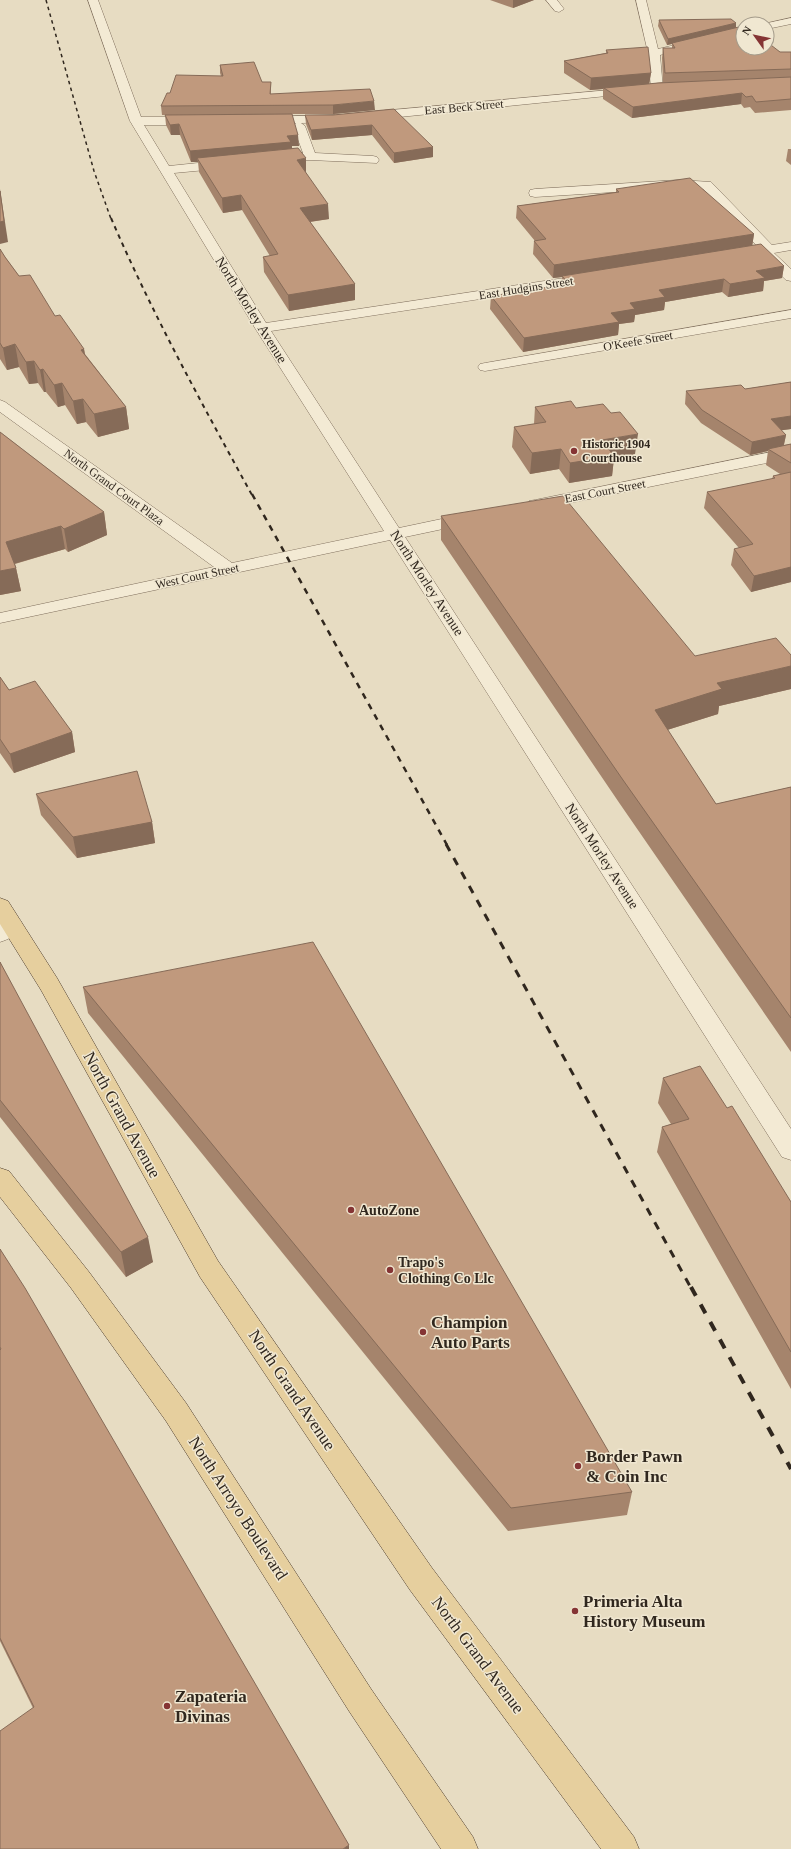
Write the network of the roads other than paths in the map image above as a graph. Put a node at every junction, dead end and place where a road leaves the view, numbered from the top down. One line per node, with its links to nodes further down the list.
1 (93, 0): 13 (street, North Morley Avenue)
2 (551, 0): 4 (street)
3 (641, 0): 8 (street); 10 (street)
4 (559, 9)
5 (791, 21): 6 (street)
6 (775, 24)
7 (735, 34): 8 (street)
8 (654, 54): 10 (street)
9 (672, 88): 10 (street, East Beck Street)
10 (649, 90): 11 (street, East Beck Street)
11 (253, 120)
12 (208, 121): 13 (street)
13 (136, 122): 19 (street, North Morley Avenue)
14 (299, 126): 15 (street)
15 (310, 156): 16 (street); 17 (street)
16 (264, 160)
17 (373, 160)
18 (241, 162): 19 (street)
19 (165, 170): 27 (street, North Morley Avenue)
20 (535, 193): 22 (street)
21 (791, 246): 22 (street)
22 (766, 250): 23 (street); 25 (street)
23 (724, 257)
24 (606, 275): 27 (street, East Hudgins Street)
25 (791, 277)
26 (791, 314): 28 (street, O'Keefe Street)
27 (262, 328): 33 (street, North Morley Avenue)
28 (485, 367)
29 (0, 405): 34 (street, North Grand Court Plaza)
30 (791, 453): 31 (street, East Court Street)
31 (519, 508)
32 (488, 514): 33 (street)
33 (395, 533): 34 (street, West Court Street); 37 (street, North Morley Avenue)
34 (228, 569): 35 (street, West Court Street)
35 (0, 618)
36 (4, 922): 40 (main road, North Grand Avenue)
37 (788, 1141)
38 (0, 1178): 39 (main road, North Arroyo Boulevard)
39 (461, 1849)
40 (622, 1849)

